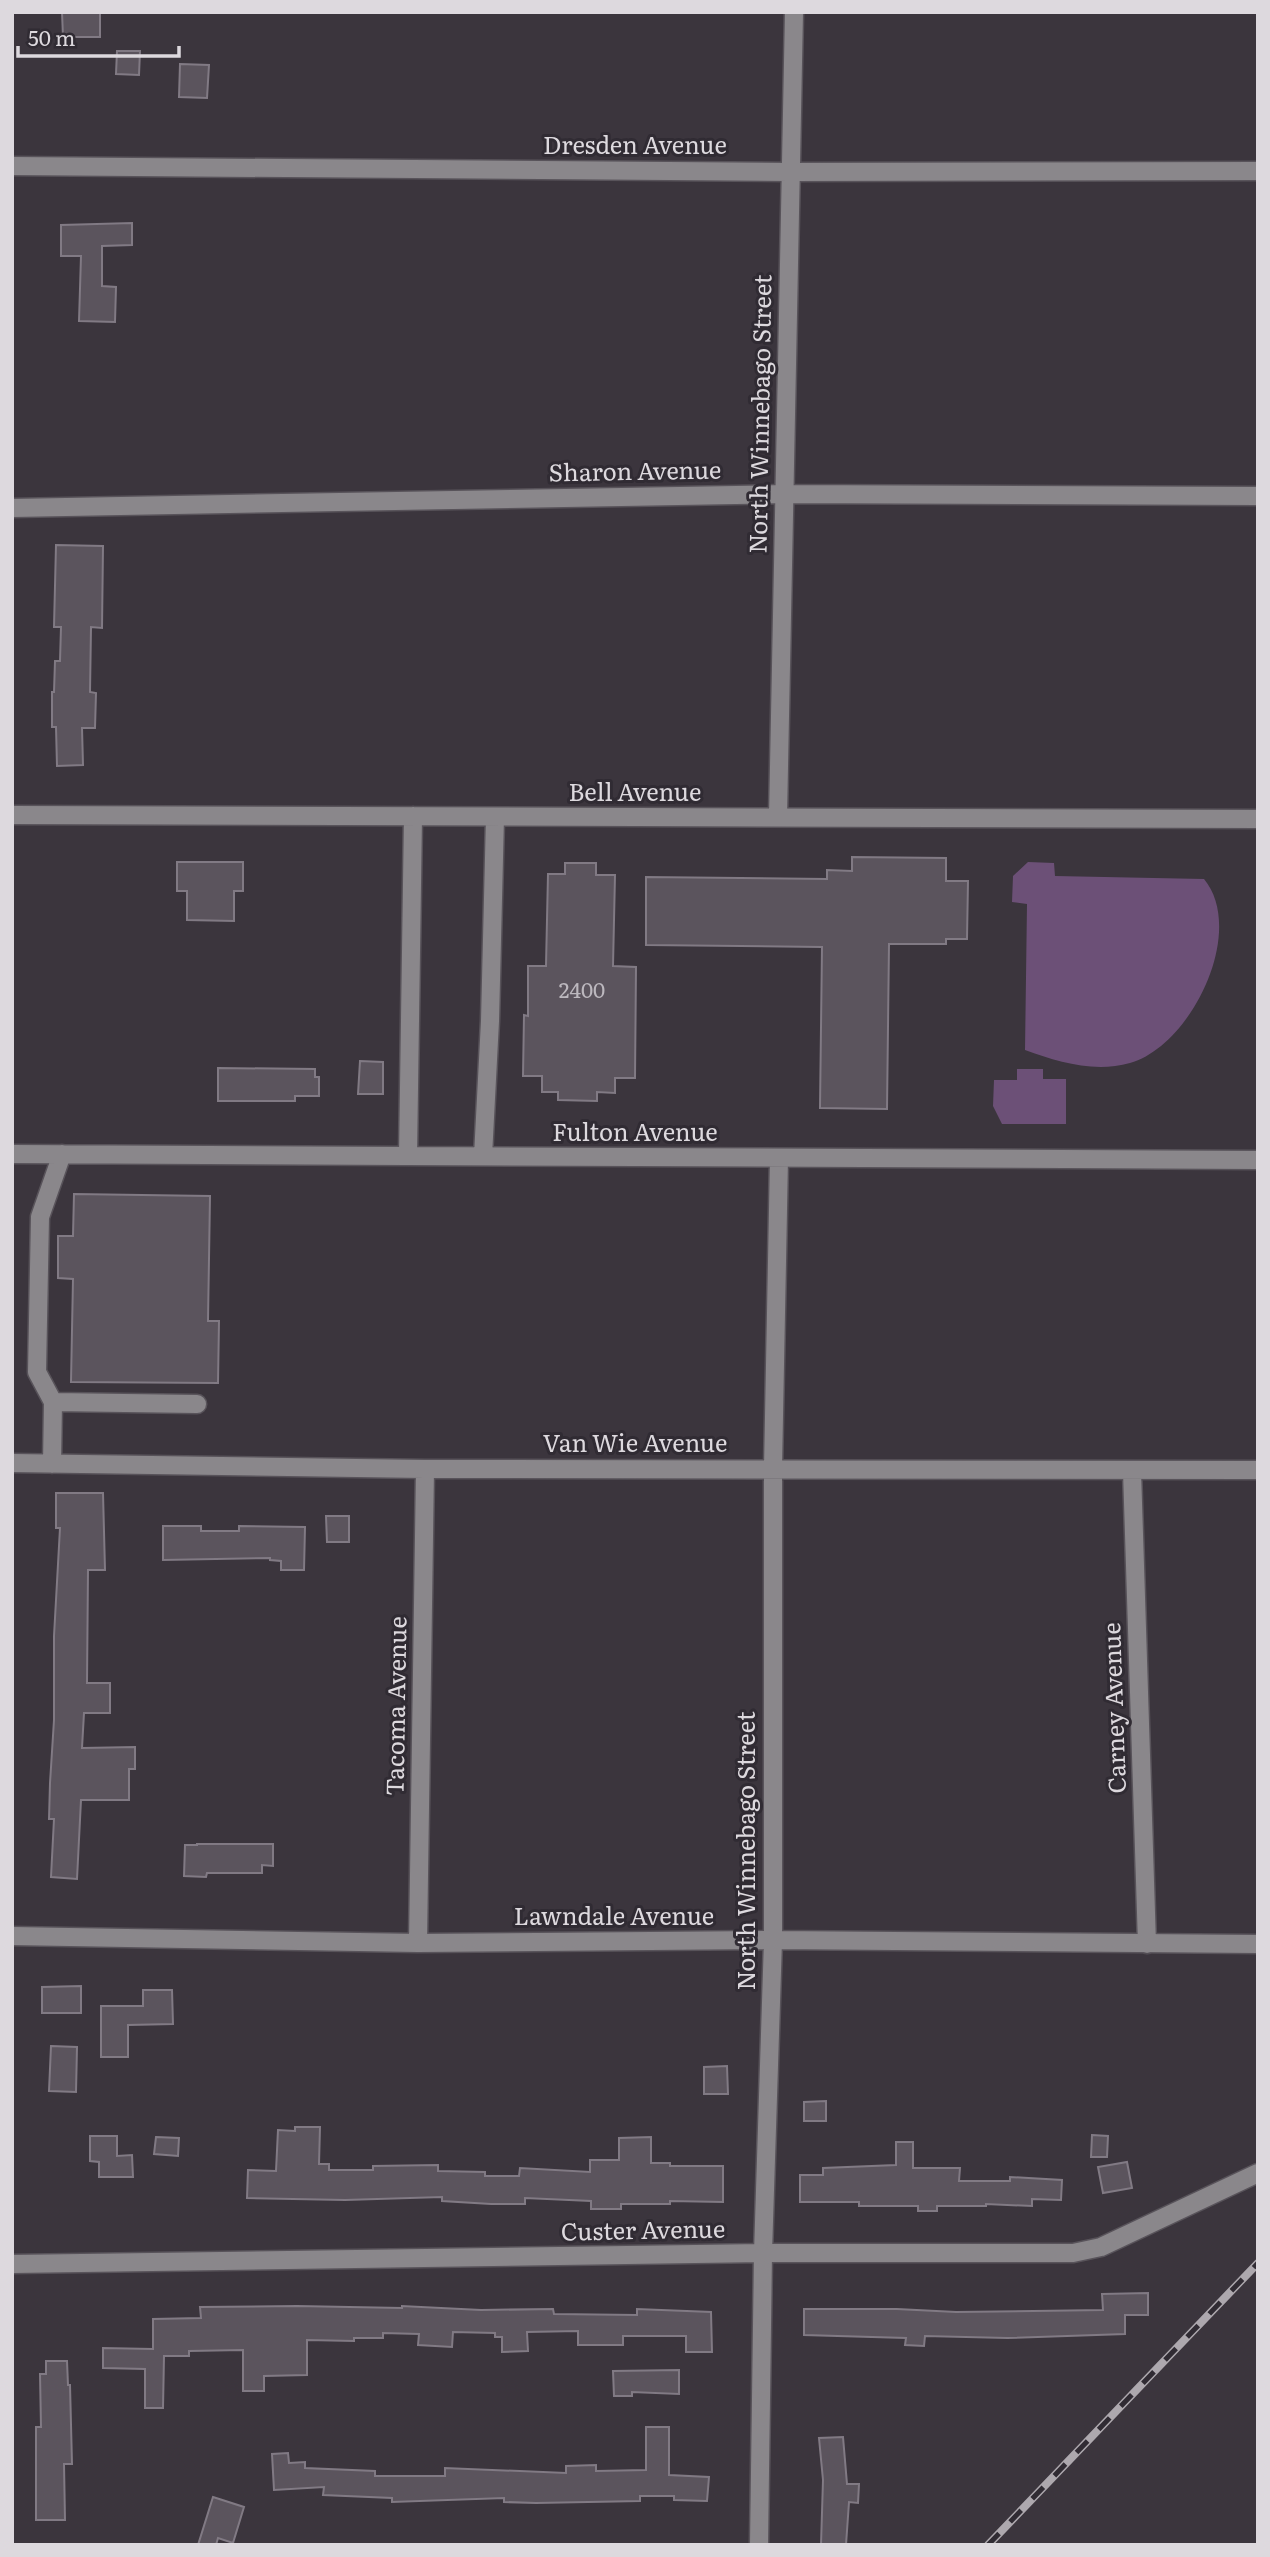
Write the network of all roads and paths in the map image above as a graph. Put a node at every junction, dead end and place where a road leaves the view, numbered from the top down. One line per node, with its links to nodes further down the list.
1 (794, 12): 4 (street, North Winnebago Street)
2 (12, 166): 4 (street, Dresden Avenue)
3 (1258, 171): 4 (street, Dresden Avenue)
4 (789, 172): 5 (street, North Winnebago Street)
5 (785, 494): 6 (street, Sharon Avenue); 7 (street, Sharon Avenue); 11 (street, North Winnebago Street)
6 (1258, 496)
7 (12, 508)
8 (12, 815): 9 (street, Bell Avenue)
9 (413, 816): 10 (street, Bell Avenue); 15 (street)
10 (495, 817): 11 (street, Bell Avenue); 16 (street)
11 (778, 817): 12 (street, Bell Avenue)
12 (1258, 819)
13 (12, 1154): 14 (street, Fulton Avenue)
14 (62, 1154): 15 (street, Fulton Avenue); 19 (street)
15 (408, 1156): 16 (street, Fulton Avenue)
16 (483, 1156): 17 (street, Fulton Avenue)
17 (779, 1158): 18 (street, Fulton Avenue); 23 (street, North Winnebago Street)
18 (1258, 1160)
19 (53, 1402): 20 (street); 22 (street)
20 (197, 1404)
21 (12, 1464): 22 (street, Van Wie Avenue)
22 (52, 1464): 24 (street, Van Wie Avenue)
23 (773, 1468): 24 (street, Van Wie Avenue); 26 (street, Van Wie Avenue); 28 (street, North Winnebago Street)
24 (425, 1469): 29 (street, Tacoma Avenue)
25 (1258, 1470): 26 (street, Van Wie Avenue)
26 (1132, 1471): 30 (street, Carney Avenue)
27 (12, 1936): 29 (street, Lawndale Avenue)
28 (773, 1940): 29 (street, Lawndale Avenue); 30 (street, Lawndale Avenue); 33 (street, North Winnebago Street)
29 (418, 1943)
30 (1147, 1944): 31 (street, Lawndale Avenue)
31 (1258, 1944)
32 (1258, 2173): 33 (street, Custer Avenue)
33 (763, 2253): 34 (street, Custer Avenue); 35 (street, North Winnebago Street)
34 (12, 2264)
35 (759, 2545)

